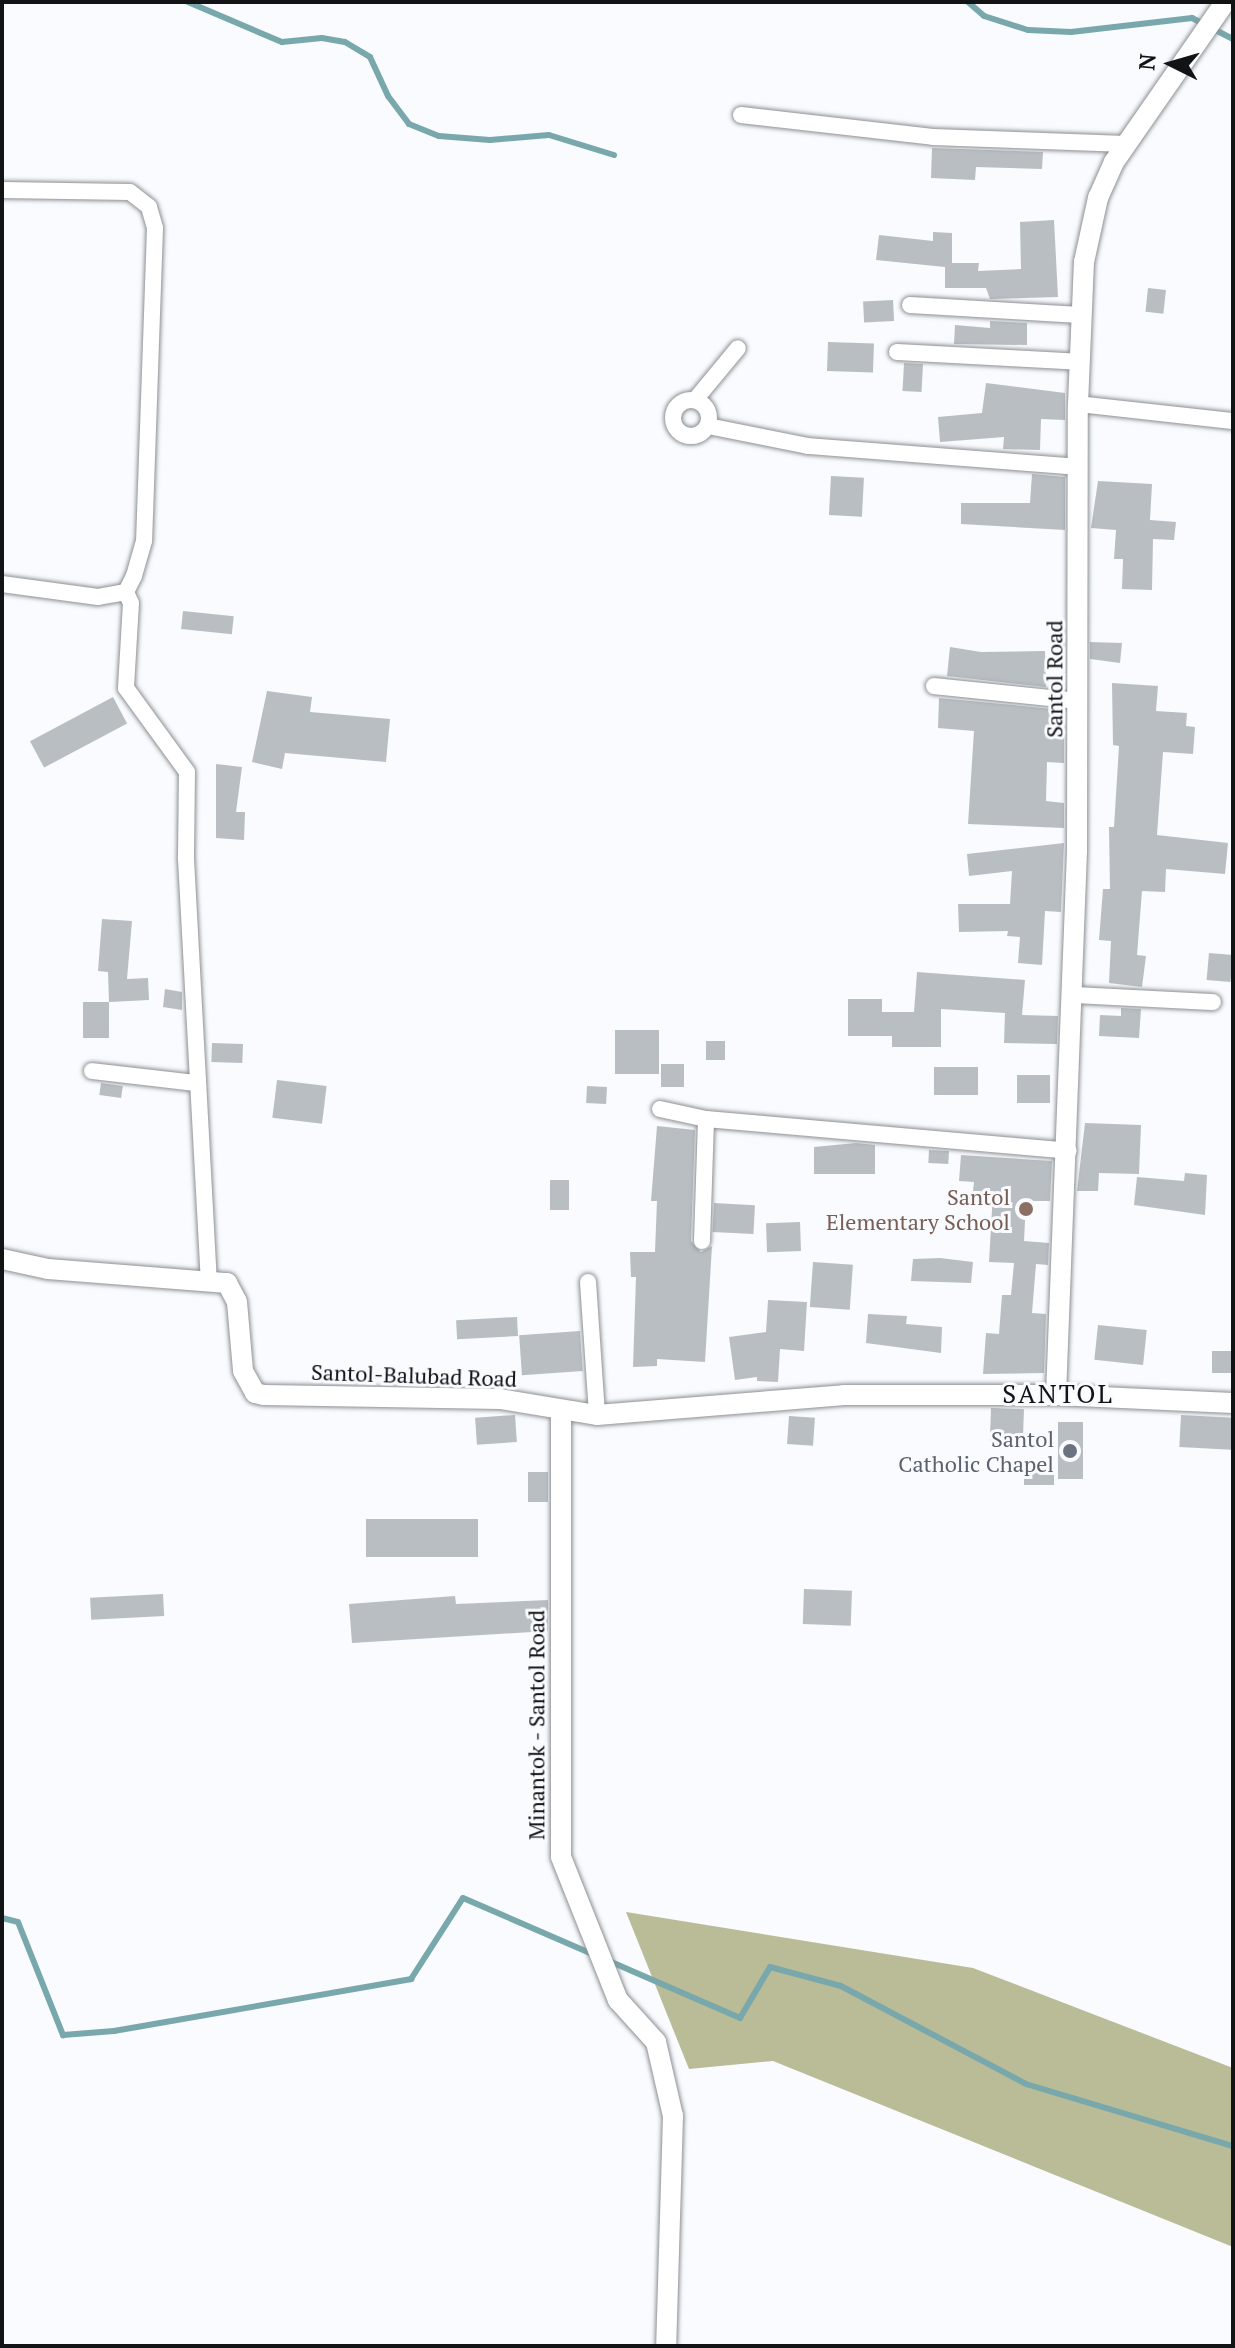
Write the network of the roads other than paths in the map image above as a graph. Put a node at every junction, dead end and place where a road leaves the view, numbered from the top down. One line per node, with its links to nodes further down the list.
1 (1225, 2): 3 (street, Santol Road)
2 (741, 115): 3 (street)
3 (1126, 144): 6 (street, Santol Road)
4 (2, 190): 16 (street)
5 (910, 305): 6 (street)
6 (1080, 315): 9 (street, Santol Road)
7 (738, 348): 10 (street)
8 (897, 352): 9 (street)
9 (1079, 362): 11 (street, Santol Road)
10 (695, 400): 13 (street); 13 (street)
11 (1078, 404): 12 (street); 14 (street, Santol Road)
12 (1233, 421)
13 (708, 426): 14 (street)
14 (1078, 467): 18 (street, Santol Road)
15 (2, 584): 16 (street)
16 (126, 592): 22 (street)
17 (934, 686): 18 (street)
18 (1078, 701): 19 (street, Santol Road)
19 (1073, 995): 20 (street); 25 (street, Santol Road)
20 (1213, 1002)
21 (92, 1071): 22 (street)
22 (196, 1083): 28 (street)
23 (660, 1109): 24 (street)
24 (706, 1119): 25 (street); 26 (street)
25 (1069, 1151): 30 (street, Santol Road)
26 (702, 1241)
27 (2, 1259): 28 (street)
28 (209, 1279): 32 (street, Santol-Balubad Road)
29 (588, 1282): 33 (street)
30 (1056, 1395): 31 (street, Santol-Balubad Road); 33 (street, Santol-Balubad Road)
31 (1233, 1403)
32 (561, 1413): 33 (street, Santol-Balubad Road); 34 (street, Minantok - Santol Road)
33 (597, 1415)
34 (666, 2346)

